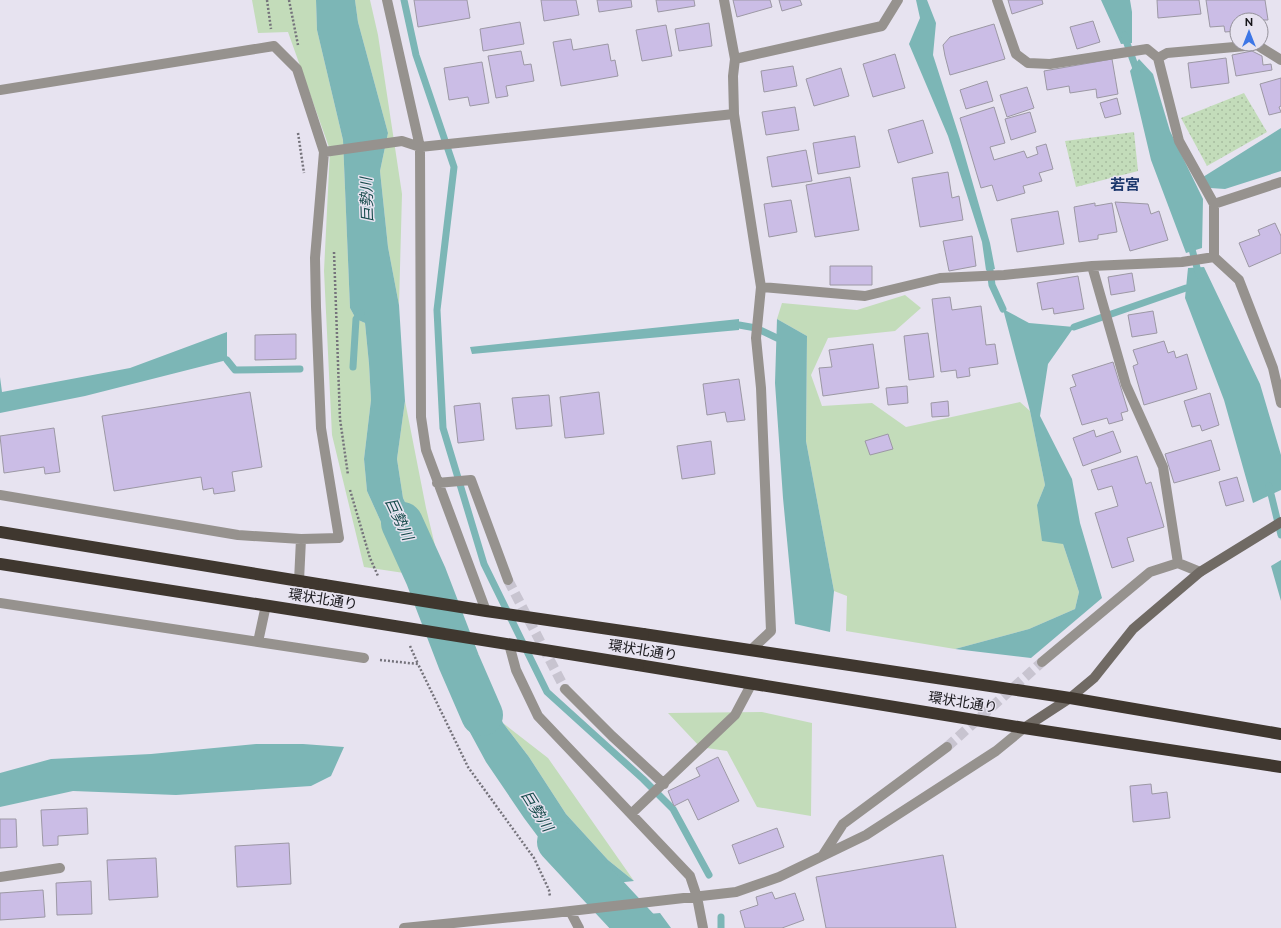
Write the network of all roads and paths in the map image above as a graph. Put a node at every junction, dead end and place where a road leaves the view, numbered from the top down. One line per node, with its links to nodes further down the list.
1 (267, 0): 7 (path)
2 (289, 0): 8 (path)
3 (387, 0): 15 (street)
4 (724, 0): 10 (street)
5 (898, 0): 10 (street)
6 (998, 0): 9 (street)
7 (274, 46): 12 (street); 16 (street)
8 (299, 48)
9 (1158, 58): 11 (street); 19 (street)
10 (736, 60): 13 (street)
11 (1281, 60)
12 (0, 90)
13 (734, 114): 15 (street); 23 (street)
14 (298, 132): 17 (path)
15 (420, 147): 16 (street); 26 (street)
16 (324, 152): 31 (street)
17 (304, 179)
18 (1281, 182): 19 (street)
19 (1212, 200): 21 (street)
20 (334, 245): 25 (path)
21 (1214, 257): 22 (street); 24 (street)
22 (1092, 266): 23 (street); 32 (street)
23 (761, 287): 44 (street)
24 (1281, 403)
25 (349, 481)
26 (438, 483): 36 (street); 40 (street)
27 (350, 489): 35 (path)
28 (0, 495): 31 (street)
29 (1281, 522): 34 (street)
30 (0, 532): 37 (highway, 環状北通り)
31 (301, 539): 37 (street)
32 (1178, 563): 34 (street); 46 (street)
33 (0, 564): 39 (highway, 環状北通り)
34 (1200, 572): 50 (street)
35 (380, 579)
36 (508, 580)
37 (298, 581): 40 (highway, 環状北通り, bridge)
38 (0, 603): 41 (street)
39 (266, 606): 41 (street); 43 (highway, 環状北通り, bridge)
40 (486, 611): 44 (highway, 環状北通り, bridge)
41 (258, 642): 45 (street)
42 (408, 643): 47 (path)
43 (509, 644): 48 (highway, 環状北通り, bridge); 56 (street)
44 (752, 649): 50 (highway, 環状北通り)
45 (364, 658): 47 (path)
46 (1042, 662)
47 (418, 664): 62 (path)
48 (752, 683): 51 (highway, 環状北通り); 55 (street)
49 (565, 689): 55 (street)
50 (1070, 698): 51 (street); 52 (highway, 環状北通り)
51 (1024, 728): 54 (highway, 環状北通り); 57 (street)
52 (1281, 734)
53 (947, 747): 57 (street)
54 (1281, 767)
55 (664, 784): 56 (street)
56 (630, 814): 60 (street)
57 (823, 855): 60 (street)
58 (60, 868): 59 (street)
59 (0, 876)
60 (697, 897): 61 (street); 65 (street)
61 (570, 911): 62 (street); 64 (street)
62 (553, 913): 63 (street)
63 (404, 928)
64 (580, 928)
65 (703, 928)

